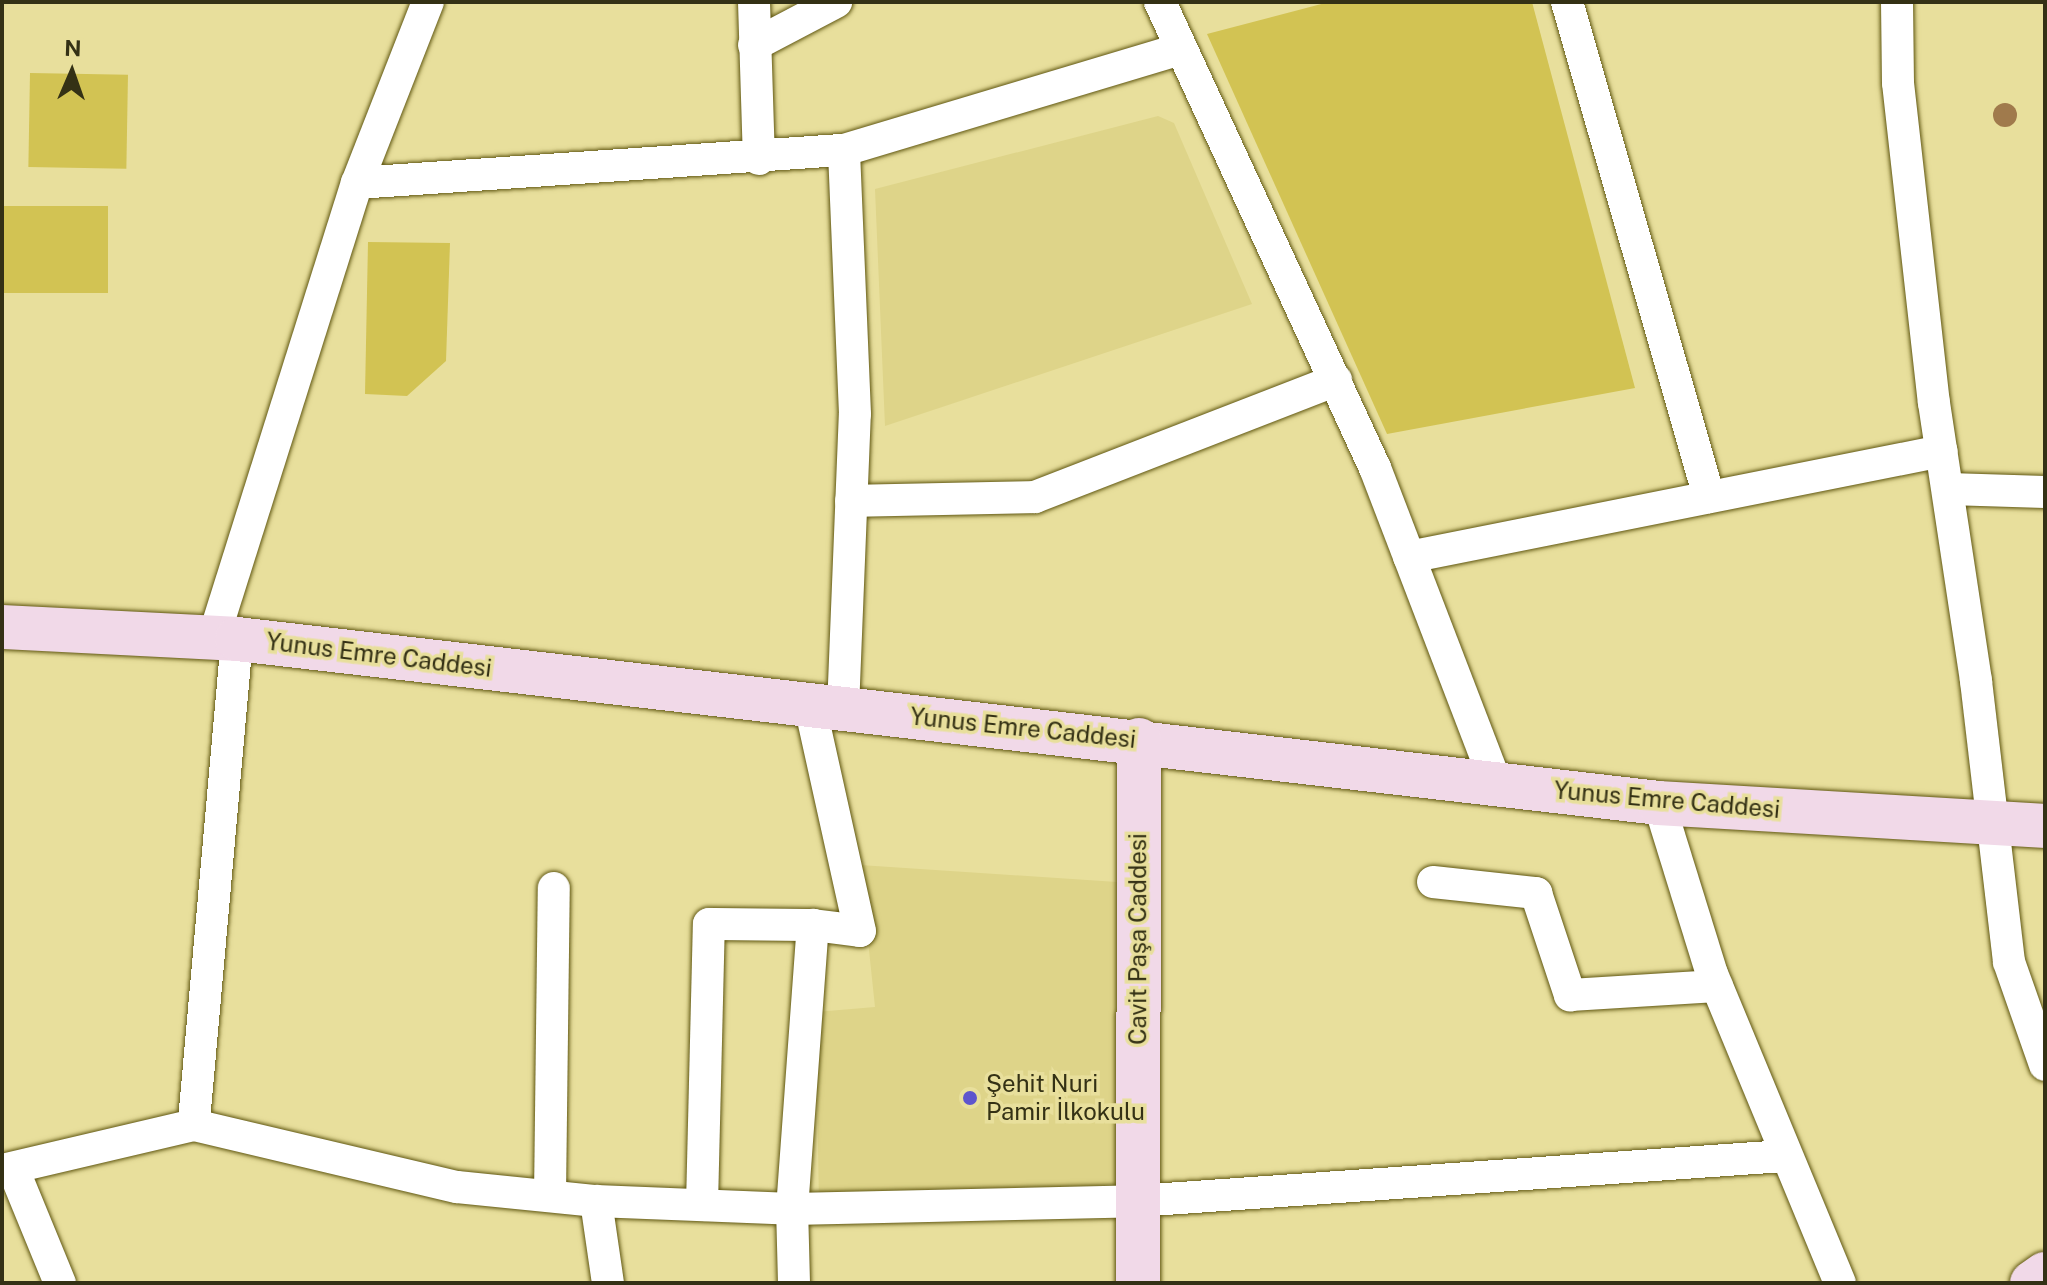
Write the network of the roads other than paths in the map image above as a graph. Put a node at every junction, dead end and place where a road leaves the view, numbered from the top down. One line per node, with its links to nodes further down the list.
1 (428, 2): 11 (street)
2 (754, 2): 7 (street)
3 (836, 2): 7 (street)
4 (1160, 2): 8 (street)
5 (1567, 2): 16 (street)
6 (1897, 2): 13 (street)
7 (754, 45): 10 (street)
8 (1181, 49): 9 (street); 12 (street)
9 (844, 150): 10 (street); 17 (street)
10 (759, 159): 11 (street)
11 (357, 183): 20 (street)
12 (1336, 380): 17 (street); 18 (street)
13 (1942, 451): 14 (street); 16 (street)
14 (1949, 489): 15 (street); 25 (street)
15 (2045, 492)
16 (1709, 497): 18 (street)
17 (851, 501): 21 (street)
18 (1409, 557): 23 (street)
19 (2, 627): 20 (street, Yunus Emre Caddesi)
20 (225, 638): 21 (street, Yunus Emre Caddesi); 32 (street)
21 (827, 708): 22 (street, Yunus Emre Caddesi); 29 (street)
22 (1139, 740): 23 (street, Yunus Emre Caddesi); 37 (street, Cavit Paşa Caddesi)
23 (1496, 783): 24 (street, Yunus Emre Caddesi)
24 (1659, 803): 25 (street, Yunus Emre Caddesi); 30 (street)
25 (1990, 823): 26 (street, Yunus Emre Caddesi); 31 (street)
26 (2045, 826)
27 (1433, 882): 30 (street)
28 (554, 888): 35 (street)
29 (813, 925): 38 (street); 39 (street)
30 (1717, 986): 33 (street)
31 (2045, 1065)
32 (194, 1125): 34 (street); 35 (street)
33 (1784, 1156): 37 (street); 45 (street)
34 (8, 1170): 41 (street)
35 (550, 1196): 36 (street)
36 (596, 1201): 38 (street); 42 (street)
37 (1137, 1201): 39 (street); 44 (street, Cavit Paşa Caddesi)
38 (702, 1205): 39 (street)
39 (792, 1209): 43 (street)
40 (2045, 1274): 46 (street)
41 (60, 1283)
42 (608, 1283)
43 (794, 1283)
44 (1138, 1283)
45 (1840, 1283)
46 (2032, 1283)

